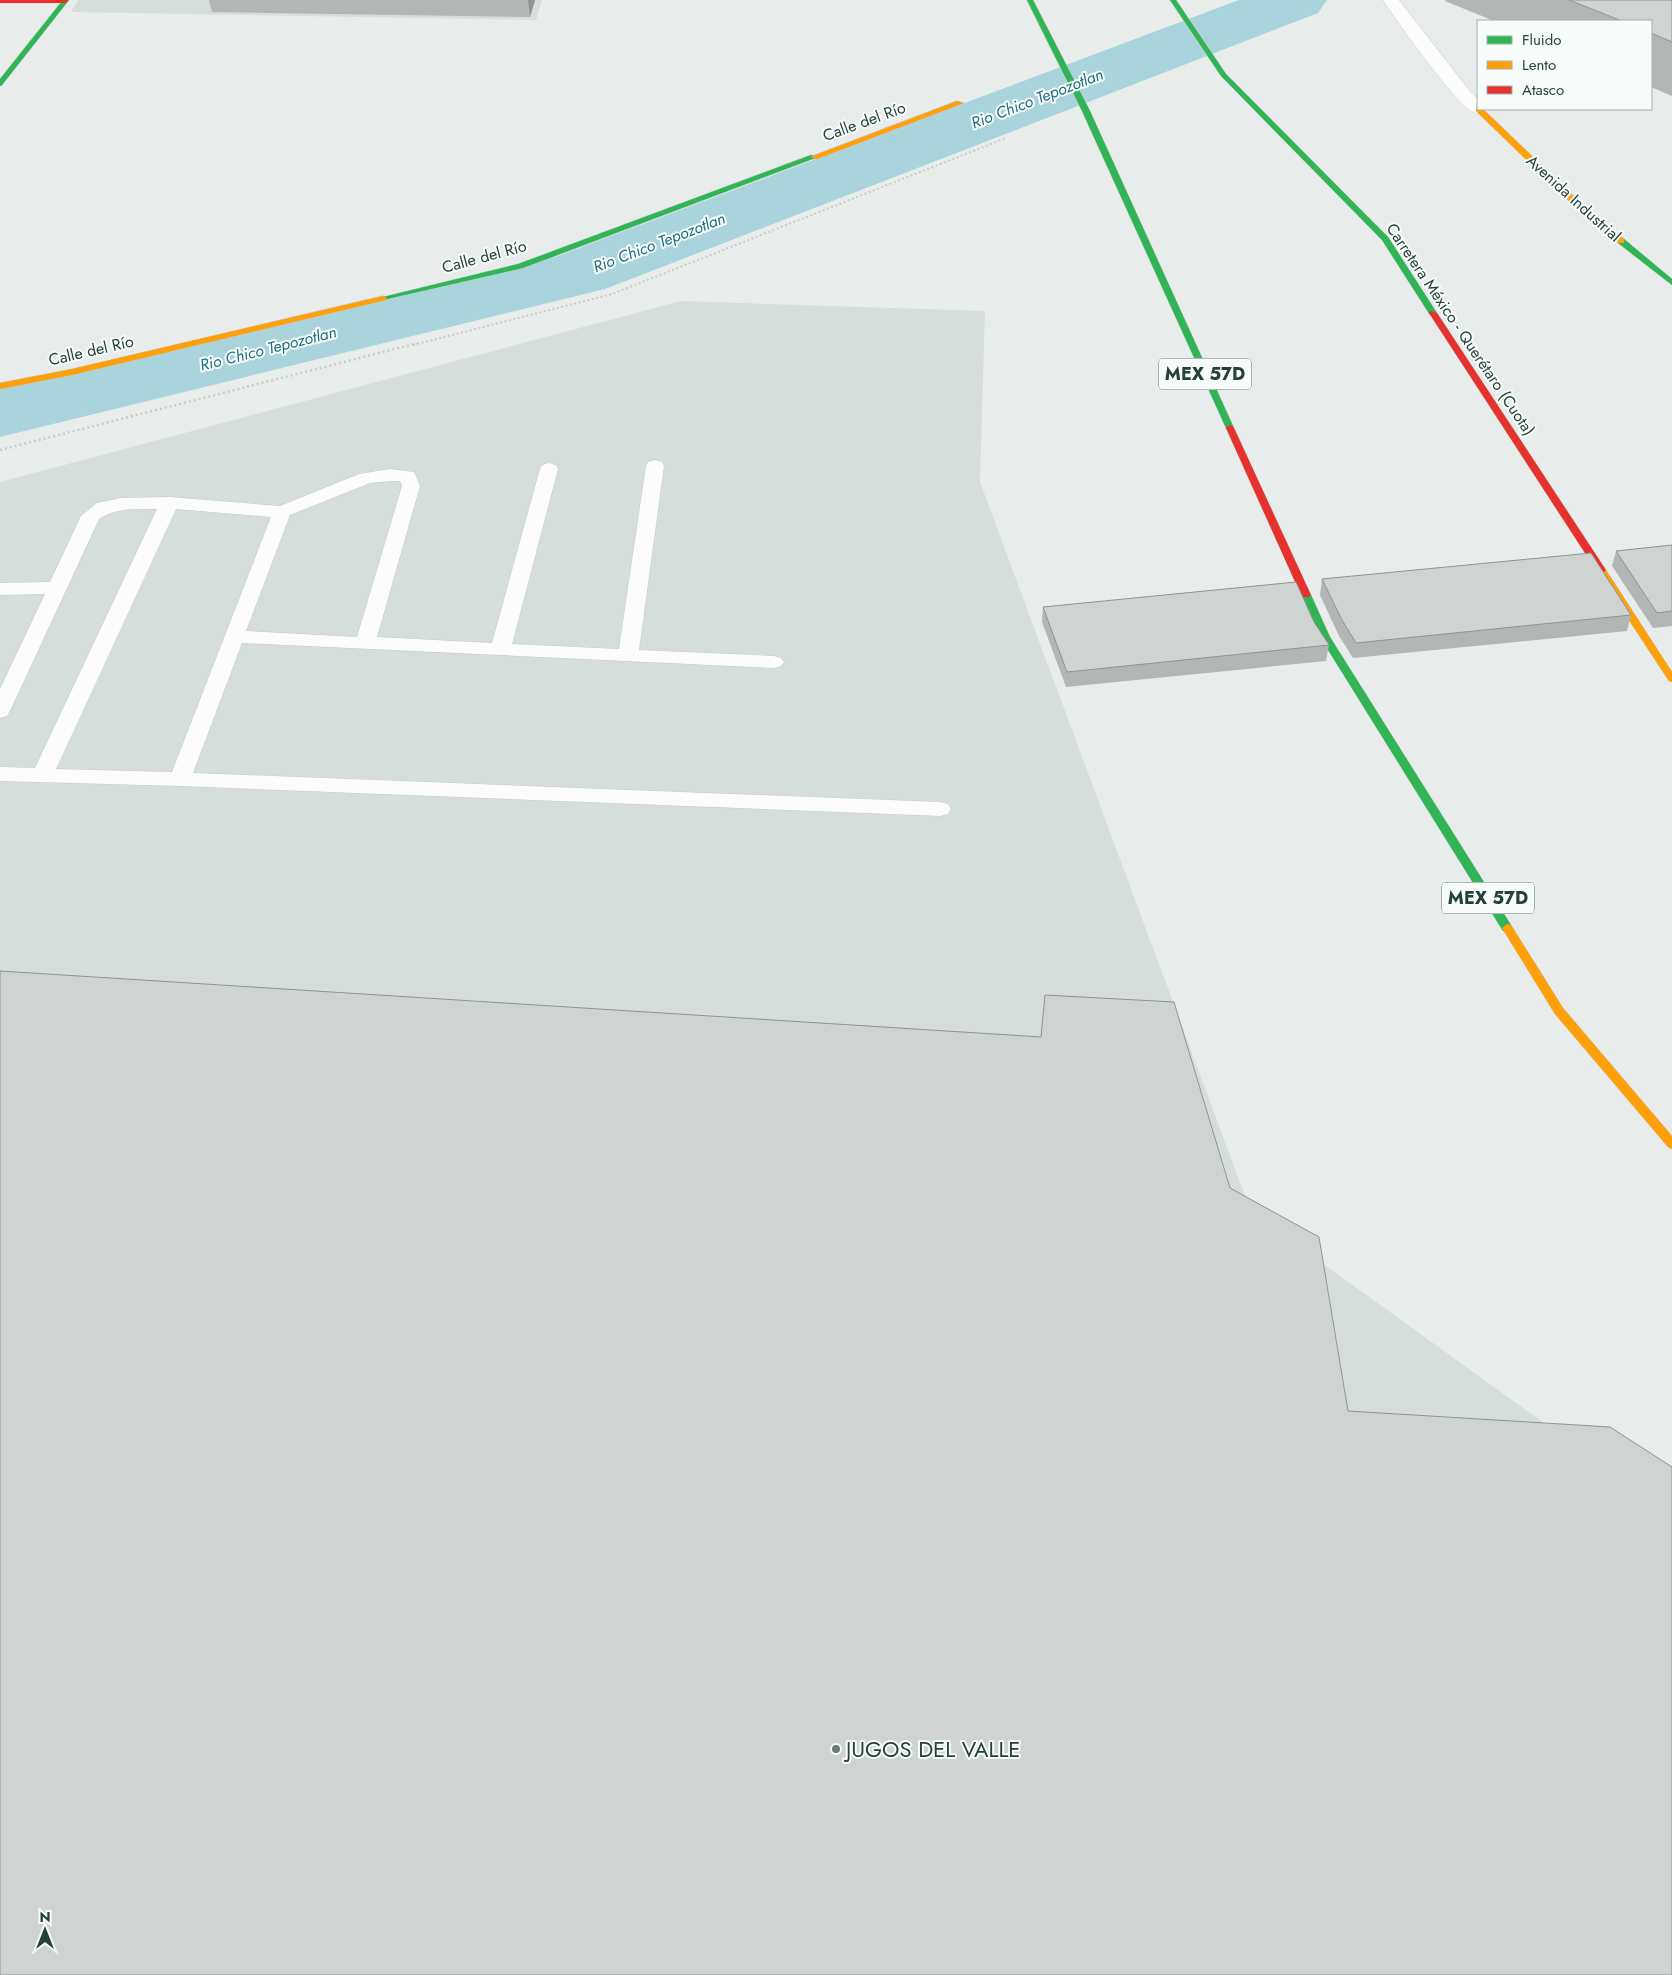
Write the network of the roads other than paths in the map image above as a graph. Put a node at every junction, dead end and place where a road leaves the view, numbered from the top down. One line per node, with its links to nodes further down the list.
1 (1030, 0): 29 (main road, MEX 57D)
2 (1173, 0): 23 (main road, Carretera México - Querétaro (Cuota))
3 (0, 1): 4 (main road)
4 (66, 1): 6 (main road)
5 (1399, 2): 8 (street, Avenida Industrial)
6 (0, 84)
7 (960, 103): 11 (main road, Calle del Río)
8 (1477, 106)
9 (1481, 110): 10 (main road, Avenida Industrial)
10 (1672, 283)
11 (0, 386)
12 (655, 466): 21 (lane)
13 (549, 469): 20 (lane)
14 (169, 503): 15 (lane); 16 (lane); 26 (lane)
15 (282, 512): 18 (lane); 19 (lane)
16 (59, 588): 17 (lane); 24 (lane)
17 (0, 589)
18 (234, 637): 19 (lane); 27 (lane)
19 (365, 643): 20 (lane)
20 (500, 649): 21 (lane)
21 (628, 655): 22 (lane)
22 (774, 662)
23 (1672, 678)
24 (0, 711)
25 (0, 774): 26 (lane)
26 (42, 776): 27 (lane)
27 (180, 779): 28 (lane)
28 (940, 809)
29 (1672, 1144)

